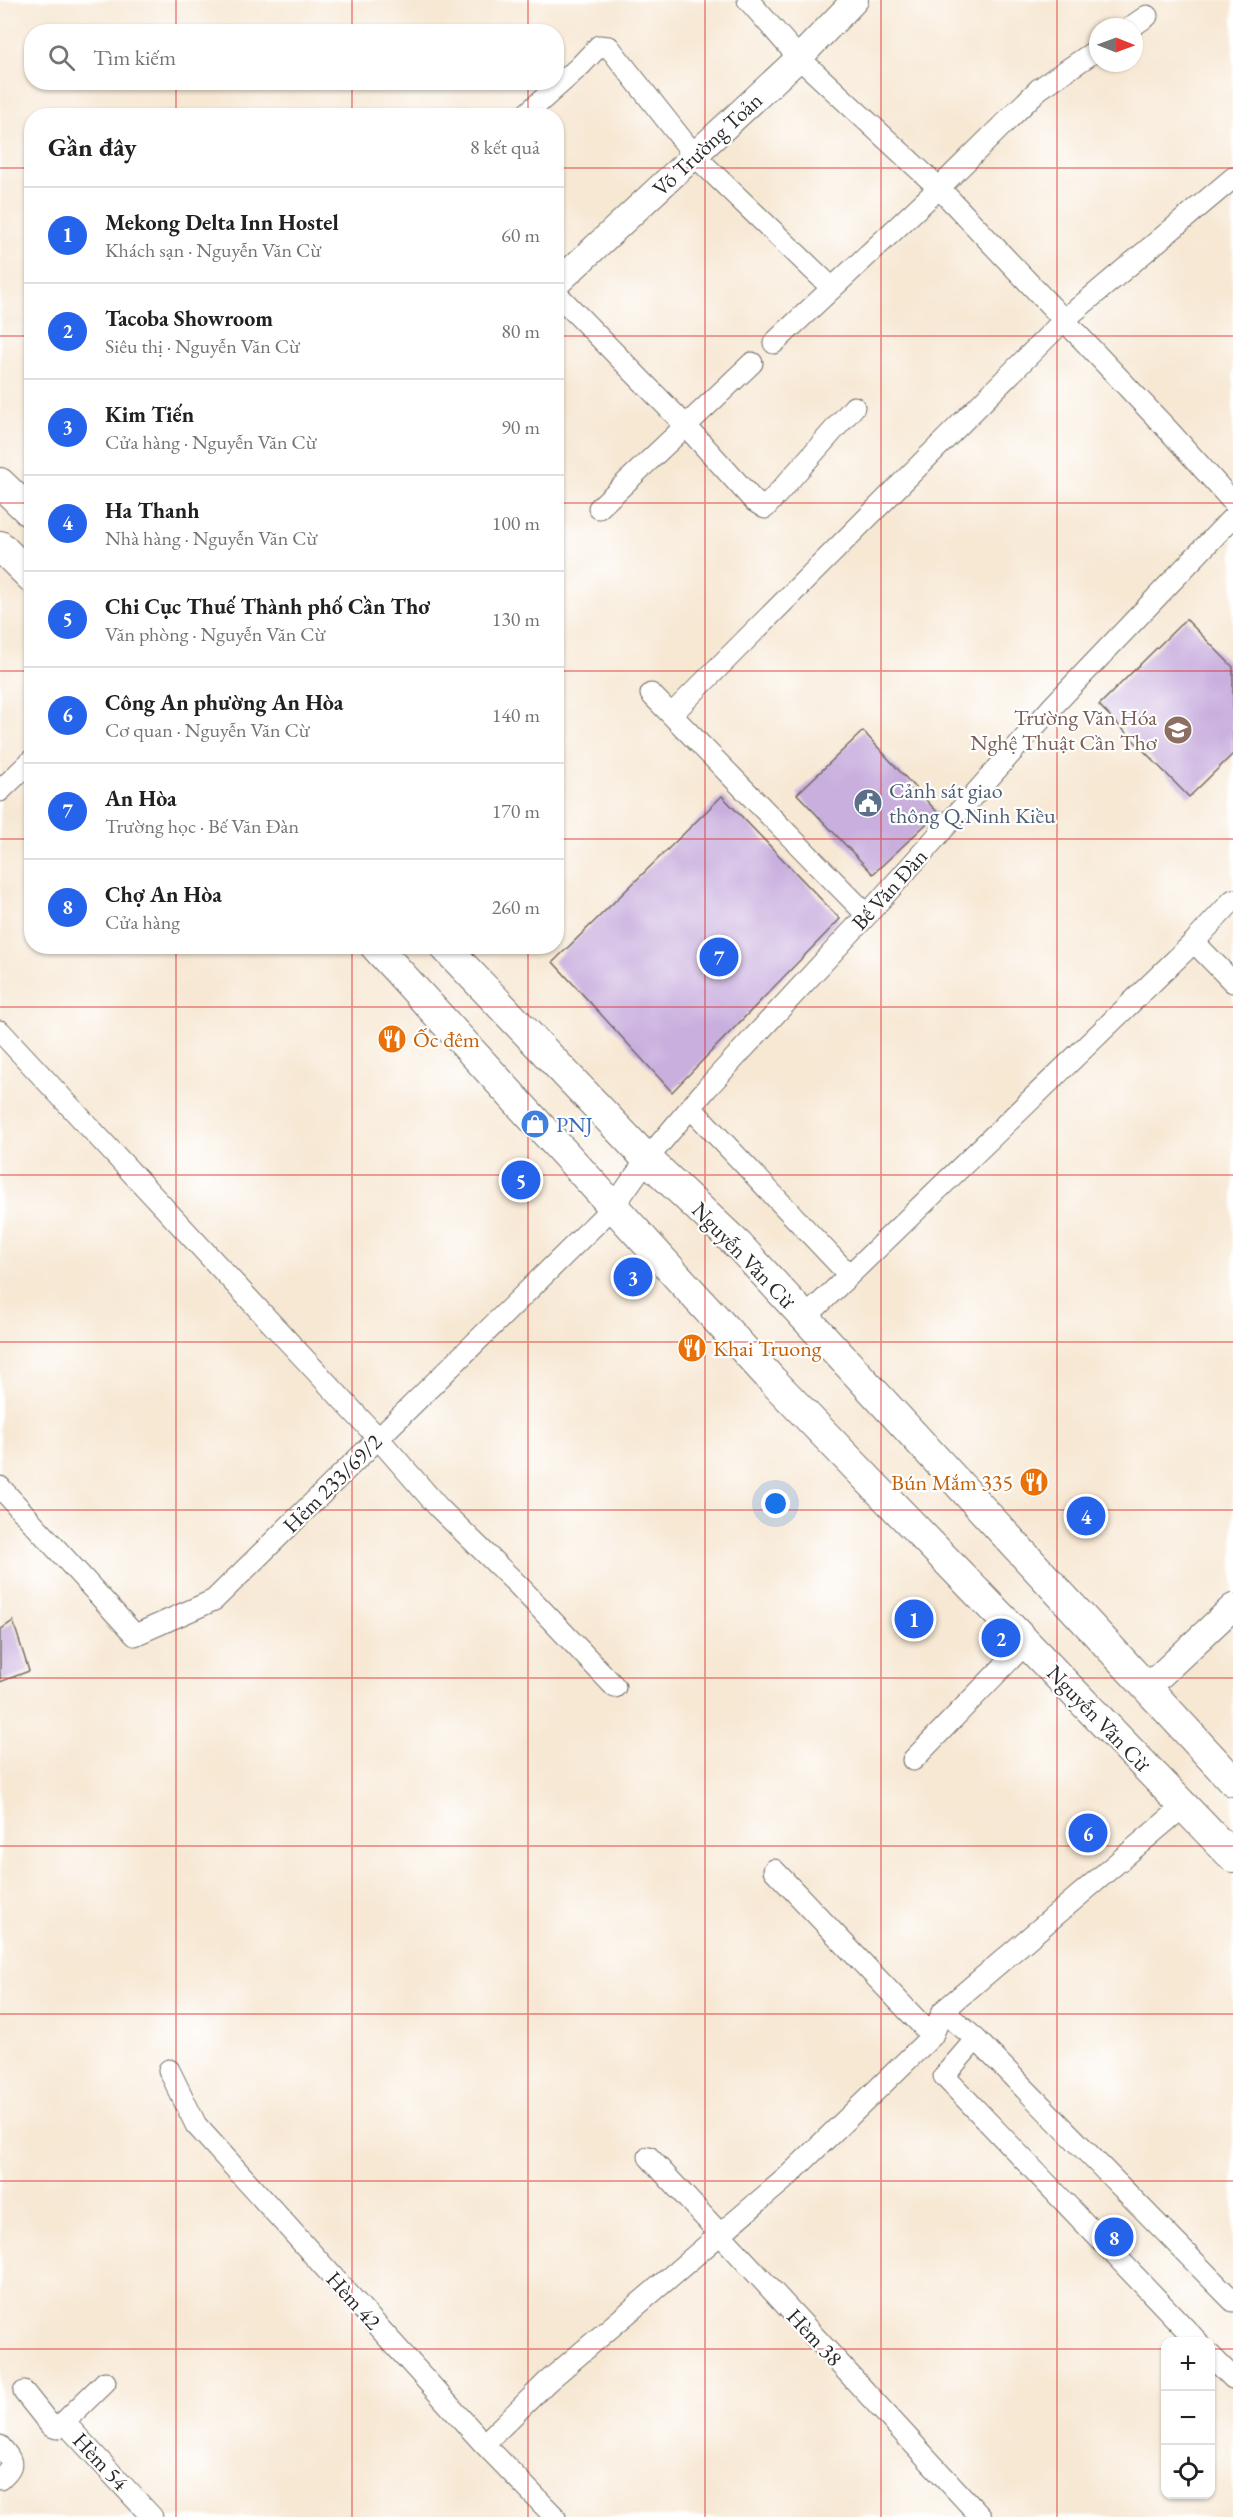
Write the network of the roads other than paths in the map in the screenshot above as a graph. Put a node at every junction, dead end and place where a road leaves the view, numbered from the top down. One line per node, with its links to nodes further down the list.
1 (748, 0): 4 (street)
2 (855, 0): 4 (street, Võ Trường Toản)
3 (1089, 55): 10 (street)
4 (799, 58): 8 (street, Võ Trường Toản); 10 (street)
5 (564, 80): 8 (street)
6 (553, 90): 7 (street)
7 (533, 108)
8 (695, 156): 11 (street, Võ Trường Toản); 12 (street)
9 (1233, 178): 14 (street)
10 (939, 188): 12 (street); 14 (street)
11 (564, 277)
12 (832, 288): 15 (street)
13 (564, 301): 18 (street)
14 (1064, 320): 20 (street); 27 (street)
15 (774, 343)
16 (752, 363): 18 (street)
17 (854, 407): 18 (street)
18 (685, 425): 22 (street)
19 (0, 483): 21 (main road)
20 (1233, 502)
21 (24, 506)
22 (599, 508)
23 (1233, 517): 31 (street, Bế Văn Đàn)
24 (0, 546): 25 (main road)
25 (24, 570)
26 (651, 694): 27 (street)
27 (672, 714): 31 (street)
28 (24, 768): 29 (street)
29 (0, 791)
30 (1233, 900): 32 (street)
31 (867, 915): 37 (street, Bế Văn Đàn)
32 (1194, 942): 35 (street); 40 (street)
33 (382, 954): 39 (main road, Nguyễn Văn Cừ)
34 (452, 954): 38 (main road, Nguyễn Văn Cừ)
35 (1233, 981)
36 (0, 1031): 42 (street)
37 (691, 1108): 38 (street, Bế Văn Đàn); 40 (street)
38 (647, 1159): 39 (street, Hẻm 233/69/2); 41 (main road, Nguyễn Văn Cừ)
39 (614, 1206): 42 (street, Hẻm 233/69/2); 45 (main road, Nguyễn Văn Cừ)
40 (849, 1275): 41 (street)
41 (805, 1318): 47 (main road, Nguyễn Văn Cừ)
42 (378, 1438): 43 (street, Hẻm 233/69/2); 46 (street)
43 (0, 1487)
44 (1233, 1607): 47 (street)
45 (1026, 1643): 48 (street); 50 (main road, Nguyễn Văn Cừ)
46 (615, 1687)
47 (1148, 1687): 49 (main road, Nguyễn Văn Cừ)
48 (913, 1760)
49 (1233, 1781)
50 (1184, 1806): 51 (main road, Nguyễn Văn Cừ); 53 (street)
51 (1233, 1857)
52 (774, 1870): 54 (street)
53 (943, 2011): 54 (street); 55 (street)
54 (932, 2036): 58 (street)
55 (976, 2039): 59 (street); 60 (street)
56 (169, 2070): 66 (street, Hèm 42)
57 (649, 2157): 58 (street, Hèm 38)
58 (720, 2234): 66 (street); 71 (street, Hèm 38)
59 (1233, 2301)
60 (1193, 2337)
61 (1215, 2360): 62 (street)
62 (1233, 2378)
63 (105, 2382): 65 (street, Hèm 54)
64 (24, 2392): 65 (street)
65 (64, 2422): 69 (street, Hèm 54)
66 (484, 2444): 70 (street, Hèm 42)
67 (0, 2446): 68 (street)
68 (0, 2479)
69 (152, 2517)
70 (555, 2517)
71 (981, 2517)

